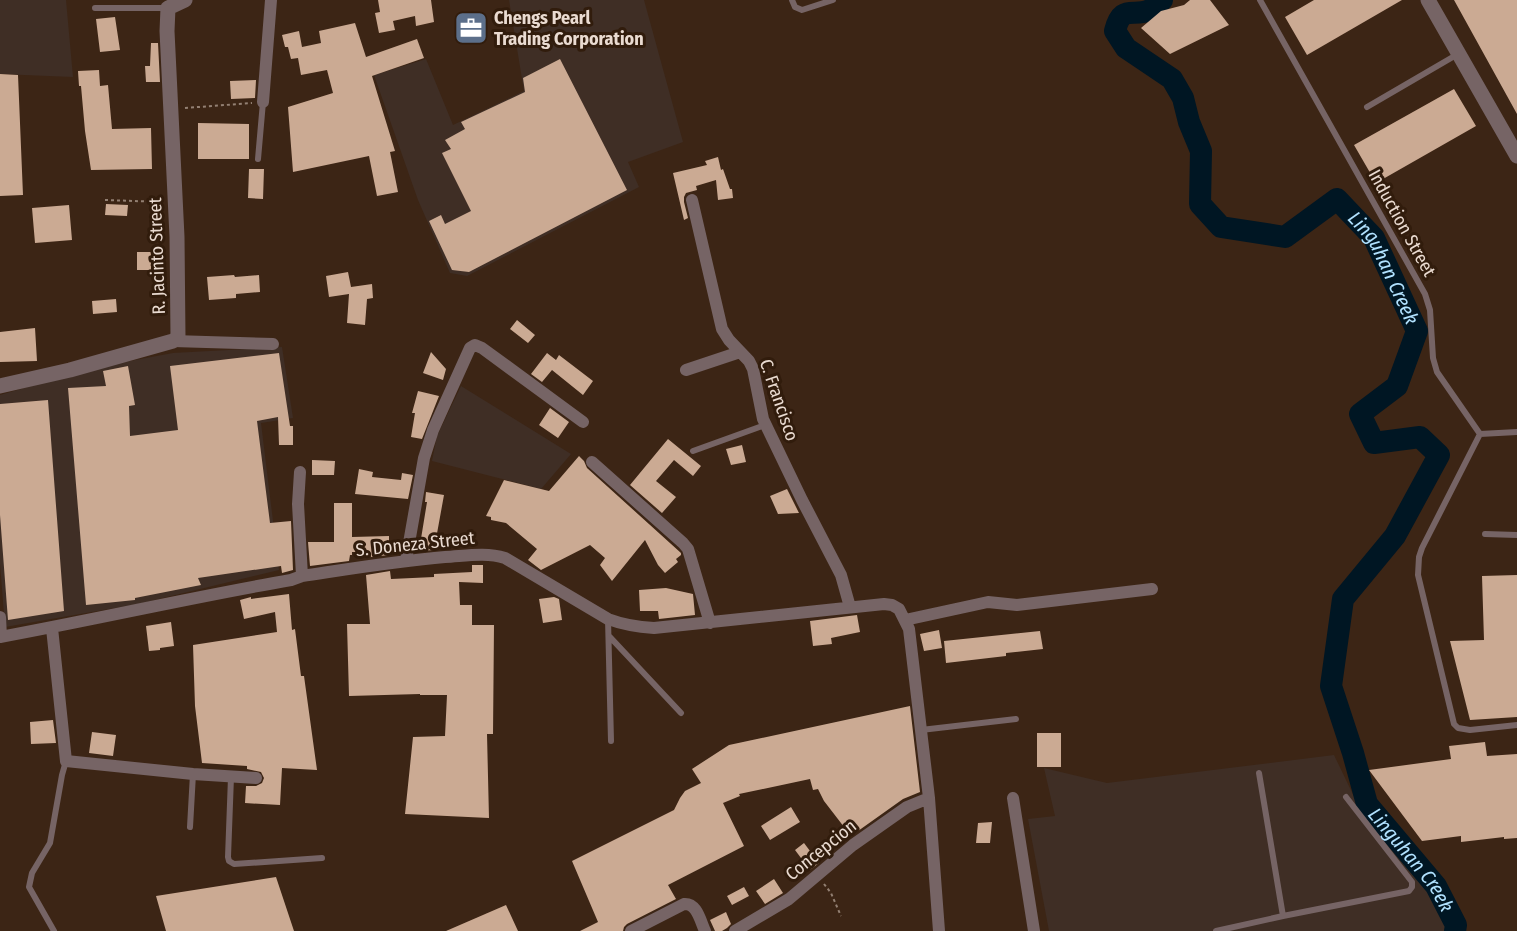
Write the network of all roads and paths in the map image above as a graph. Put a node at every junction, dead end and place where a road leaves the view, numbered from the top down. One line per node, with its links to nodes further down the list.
1 (184, 0): 7 (street)
2 (271, 0): 10 (street)
3 (792, 0): 4 (lane)
4 (833, 0)
5 (1260, 0): 26 (lane, Induction Street)
6 (1428, 0): 9 (street)
7 (168, 4): 8 (lane); 12 (street, R. Jacinto Street)
8 (95, 8)
9 (1458, 54): 11 (lane); 13 (street)
10 (263, 102): 12 (path); 14 (lane)
11 (1367, 107)
12 (171, 109): 17 (street, R. Jacinto Street)
13 (1516, 154)
14 (258, 159)
15 (105, 200): 17 (path)
16 (692, 200): 20 (street, C. Francisco)
17 (175, 202): 18 (street, R. Jacinto Street)
18 (173, 342): 19 (street); 22 (street)
19 (273, 344)
20 (740, 352): 21 (street); 24 (street, C. Francisco)
21 (687, 370)
22 (0, 386)
23 (583, 422): 32 (street)
24 (765, 425): 27 (lane); 35 (street, C. Francisco)
25 (1517, 432): 26 (lane)
26 (1480, 434): 45 (lane)
27 (693, 451)
28 (592, 462): 39 (street)
29 (300, 471): 33 (street)
30 (1485, 534): 31 (lane)
31 (1517, 535)
32 (406, 561): 33 (street, S. Doneza Street); 37 (street, S. Doneza Street)
33 (302, 576): 40 (street, S. Doneza Street)
34 (1152, 589): 38 (street)
35 (850, 607): 38 (street, S. Doneza Street); 39 (street, S. Doneza Street)
36 (0, 617): 42 (street)
37 (608, 619): 39 (street, S. Doneza Street); 41 (lane)
38 (905, 620): 46 (street)
39 (710, 622)
40 (52, 628): 42 (street, S. Doneza Street); 48 (street)
41 (609, 636): 43 (lane); 47 (lane)
42 (1, 637)
43 (681, 713)
44 (1016, 719): 46 (lane)
45 (1517, 725)
46 (920, 730): 54 (street)
47 (611, 741)
48 (66, 761): 50 (street); 61 (lane)
49 (1259, 773): 60 (lane)
50 (193, 774): 51 (street); 56 (lane)
51 (231, 776): 52 (street); 57 (lane)
52 (256, 778)
53 (1346, 797): 60 (lane)
54 (929, 798): 58 (street, Concepcion); 65 (street)
55 (1014, 798): 66 (street)
56 (190, 827)
57 (322, 858)
58 (817, 875): 59 (path); 64 (street, Concepcion)
59 (841, 916)
60 (1283, 916): 67 (lane)
61 (54, 931)
62 (631, 931): 63 (street)
63 (705, 931)
64 (735, 931)
65 (939, 931)
66 (1034, 931)
67 (1216, 931)

